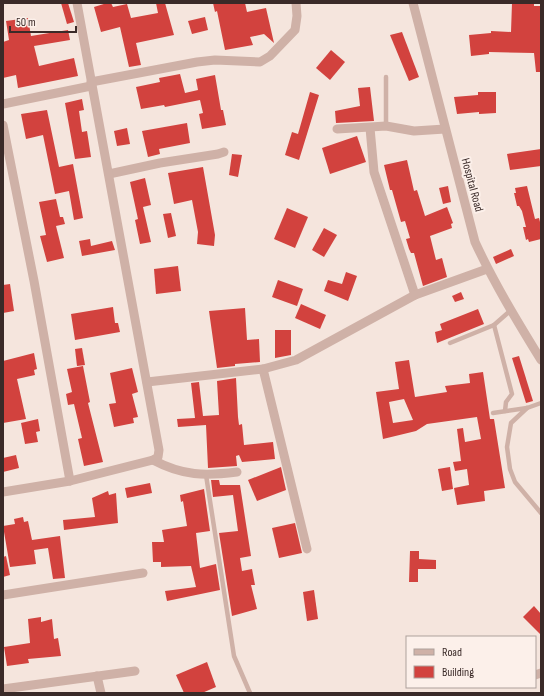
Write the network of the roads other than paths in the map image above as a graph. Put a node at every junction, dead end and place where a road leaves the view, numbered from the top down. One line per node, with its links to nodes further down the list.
1 (77, 3): 5 (street)
2 (296, 3): 5 (street)
3 (413, 3): 11 (street, Hospital Road)
4 (386, 77): 8 (lane)
5 (91, 84): 6 (street); 13 (street)
6 (3, 104)
7 (3, 125): 29 (street)
8 (386, 126): 9 (street); 11 (street)
9 (370, 128): 10 (street); 15 (street)
10 (337, 129)
11 (445, 129): 14 (street, Hospital Road)
12 (224, 152): 13 (street)
13 (109, 174): 21 (street)
14 (487, 270): 15 (street); 16 (street, Hospital Road)
15 (415, 295): 20 (street)
16 (510, 311): 17 (lane); 19 (street, Hospital Road)
17 (494, 325): 18 (lane); 24 (lane)
18 (450, 343)
19 (541, 360)
20 (263, 369): 21 (street); 32 (street)
21 (146, 382): 26 (street)
22 (541, 403): 23 (lane)
23 (527, 408): 24 (lane); 31 (lane)
24 (505, 411): 25 (lane)
25 (493, 413)
26 (153, 460): 28 (street); 29 (street)
27 (237, 472): 28 (street)
28 (206, 476): 39 (lane)
29 (70, 481): 30 (street)
30 (3, 492)
31 (541, 513)
32 (307, 549)
33 (143, 573): 34 (street)
34 (3, 595)
35 (135, 671): 36 (street)
36 (97, 676): 37 (street); 38 (street)
37 (3, 689)
38 (101, 693)
39 (250, 693)

